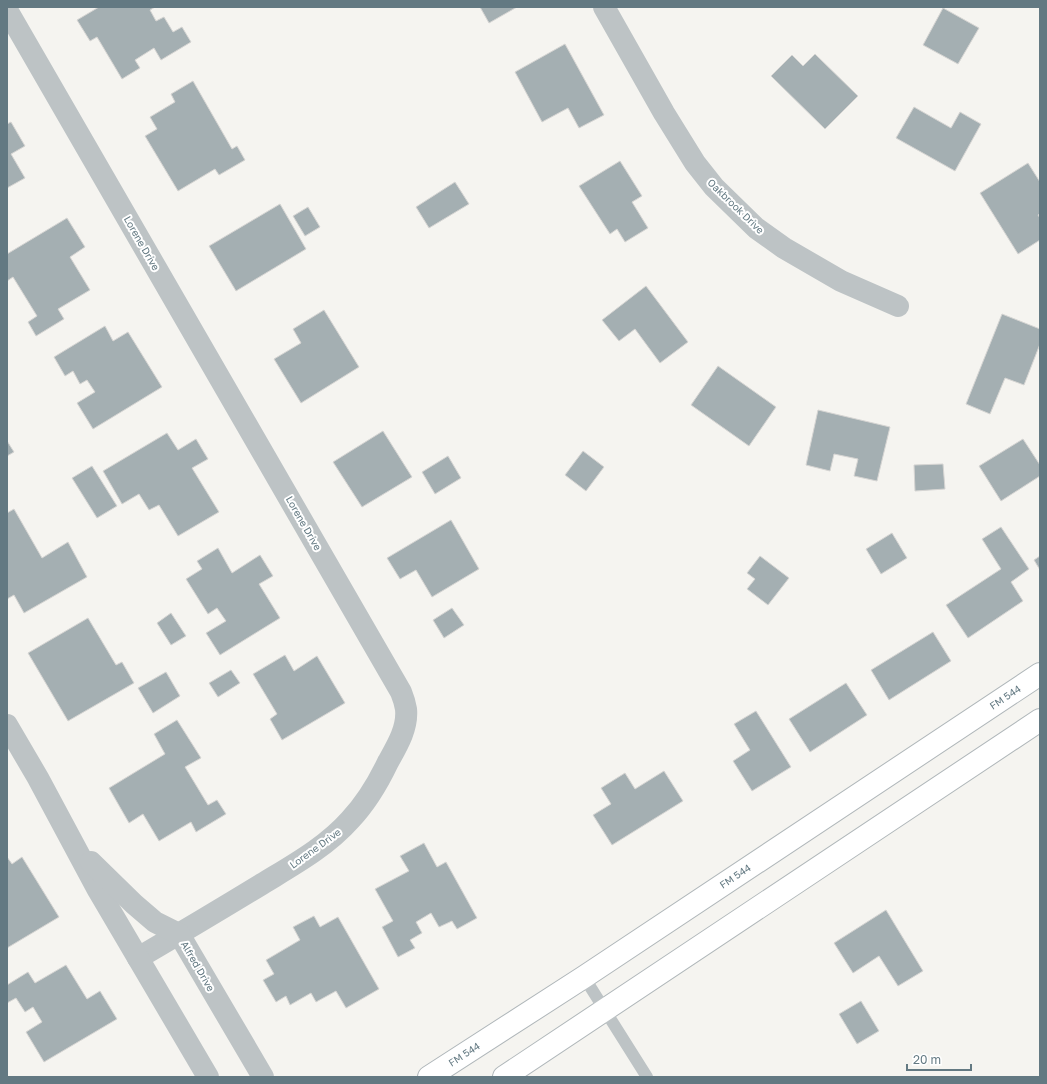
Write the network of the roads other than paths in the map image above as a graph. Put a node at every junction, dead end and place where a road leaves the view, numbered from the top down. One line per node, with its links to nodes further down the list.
1 (604, 7): 3 (street, Oakbrook Drive)
2 (7, 10): 8 (street, Lorene Drive)
3 (898, 306)
4 (1040, 674): 10 (main road, FM 544)
5 (1040, 720): 11 (main road)
6 (7, 725): 7 (street, Alfred Drive)
7 (73, 844): 8 (street, Alfred Drive); 9 (street, Alfred Drive)
8 (179, 934): 9 (street, Lorene Drive); 13 (street, Alfred Drive)
9 (138, 958): 12 (street, Alfred Drive)
10 (584, 977): 11 (lane); 14 (main road, FM 544)
11 (605, 1010): 15 (main road); 16 (lane)
12 (208, 1077)
13 (263, 1077)
14 (429, 1077)
15 (504, 1077)
16 (647, 1077)

